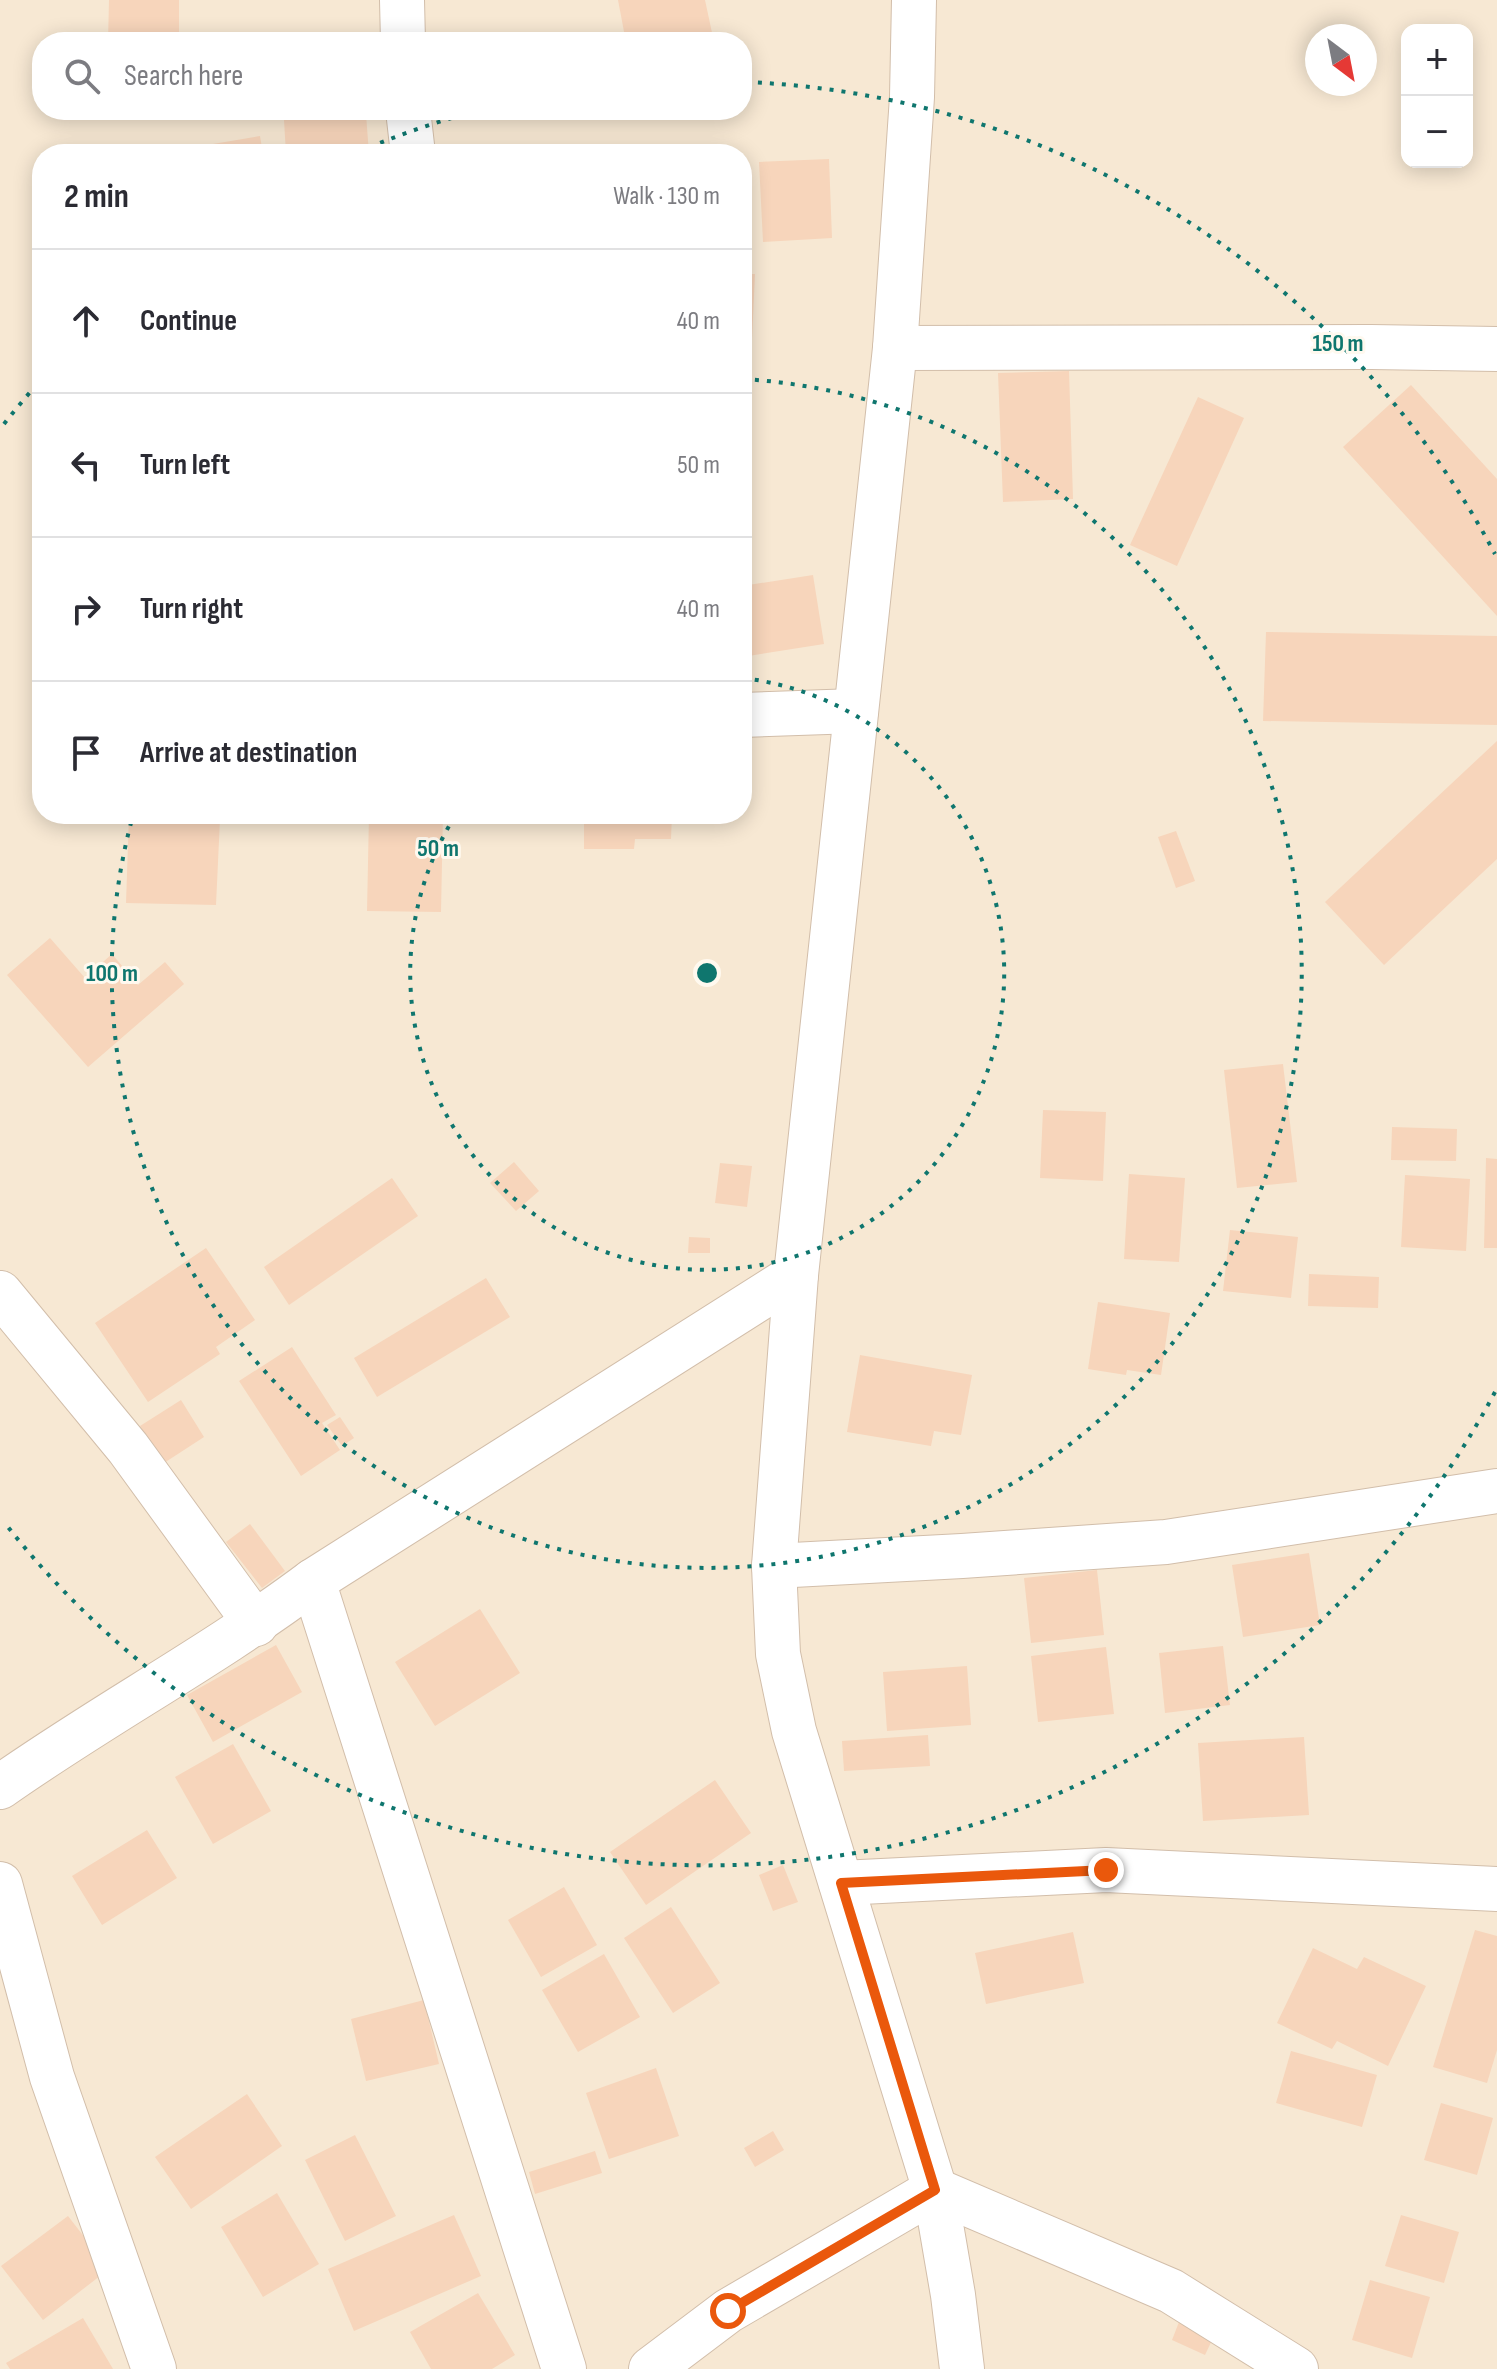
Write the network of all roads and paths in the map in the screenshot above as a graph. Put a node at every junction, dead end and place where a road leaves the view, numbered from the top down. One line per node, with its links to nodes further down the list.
1 (402, 0): 3 (street)
2 (914, 0): 6 (street)
3 (403, 32)
4 (409, 120): 5 (street)
5 (412, 144)
6 (895, 348): 7 (street); 8 (street)
7 (1497, 349)
8 (856, 711): 9 (street); 10 (street)
9 (752, 715)
10 (796, 1275): 13 (street); 14 (street)
11 (3, 1301): 15 (street)
12 (1497, 1491): 13 (street)
13 (774, 1566): 17 (street)
14 (313, 1581): 15 (street); 22 (street)
15 (256, 1624): 16 (street)
16 (0, 1787)
17 (841, 1883): 19 (street); 20 (street)
18 (0, 1884): 21 (street)
19 (1497, 1889)
20 (935, 2190): 23 (street); 24 (street); 25 (street)
21 (154, 2369)
22 (564, 2369)
23 (651, 2369)
24 (962, 2369)
25 (1296, 2369)

